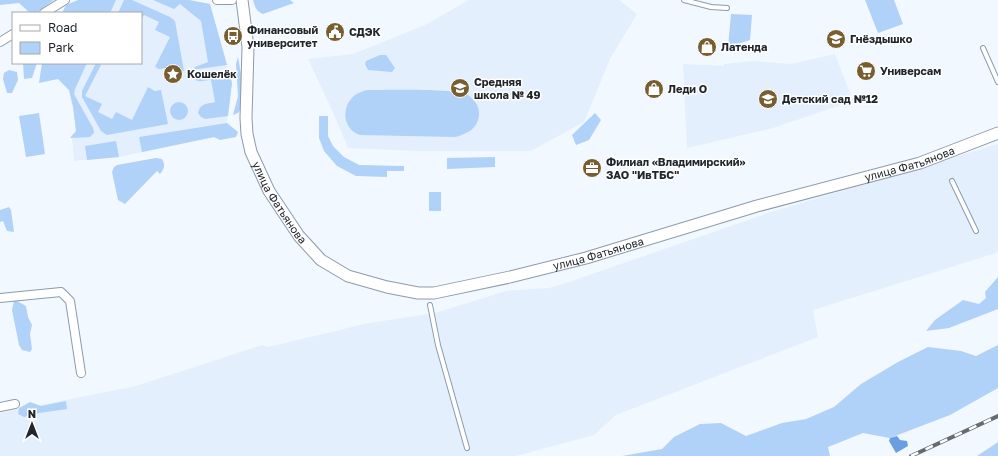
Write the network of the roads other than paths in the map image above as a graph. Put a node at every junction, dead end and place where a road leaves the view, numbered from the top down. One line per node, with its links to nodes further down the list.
1 (65, 0): 7 (street)
2 (217, 0): 3 (street)
3 (232, 0)
4 (242, 0): 12 (street, улица Фатьянова)
5 (684, 0): 6 (lane)
6 (728, 8)
7 (46, 12)
8 (12, 35): 9 (street)
9 (0, 42)
10 (983, 48): 11 (lane)
11 (998, 82)
12 (998, 133)
13 (952, 181): 14 (lane)
14 (976, 231)
15 (0, 298): 17 (street)
16 (430, 305): 20 (lane)
17 (81, 373)
18 (15, 404): 19 (street)
19 (0, 407)
20 (467, 448)

